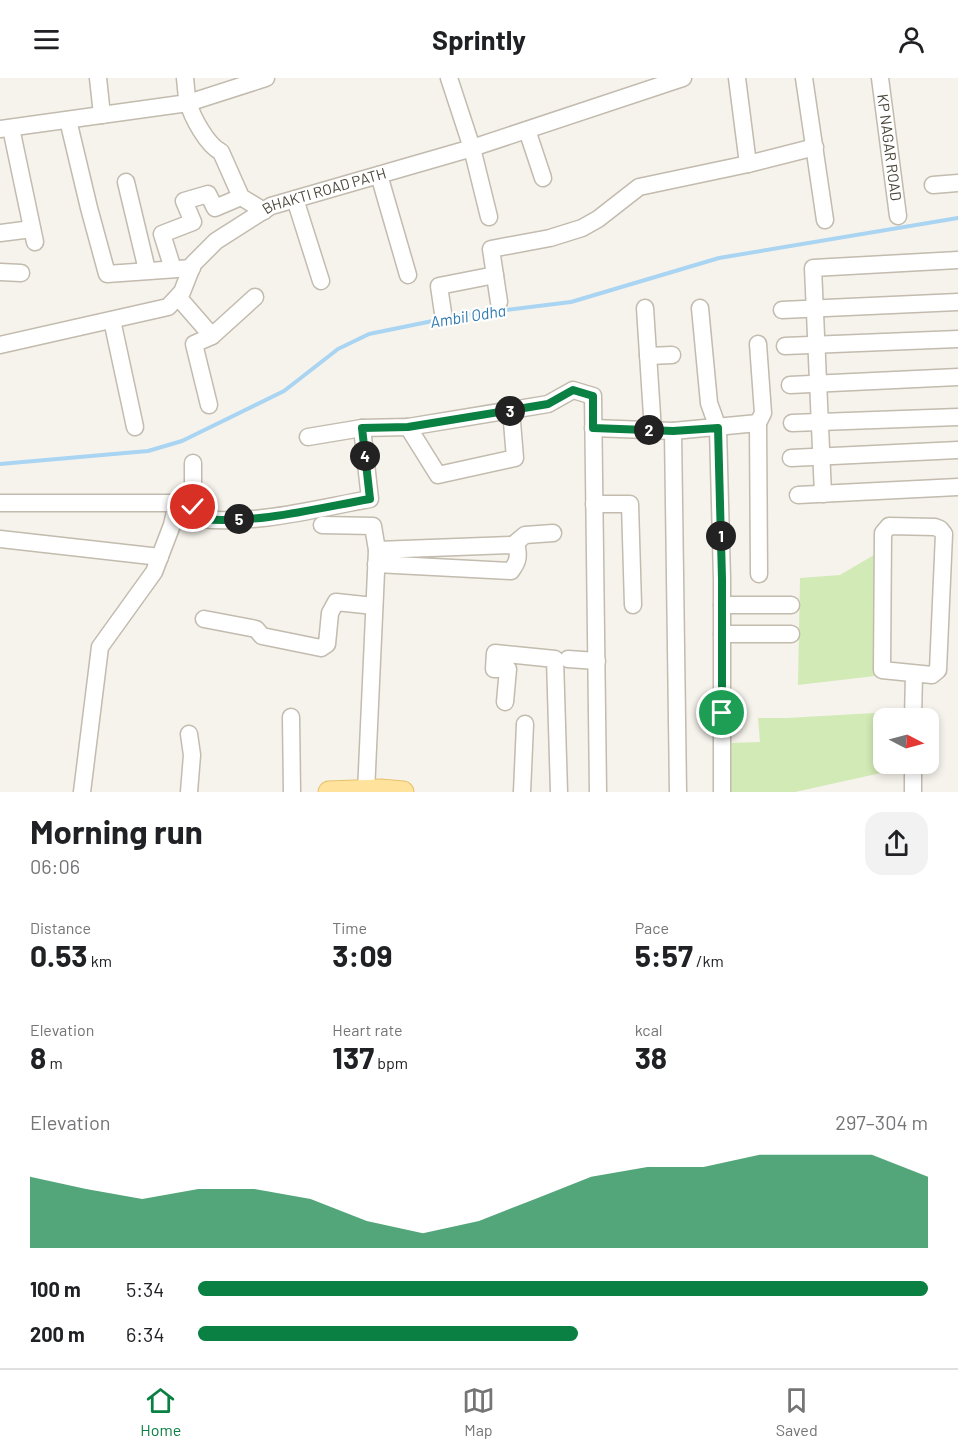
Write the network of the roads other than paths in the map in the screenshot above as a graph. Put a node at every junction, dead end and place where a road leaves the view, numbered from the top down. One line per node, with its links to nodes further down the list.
1 (98, 78): 11 (street)
2 (185, 78): 10 (street)
3 (266, 78): 10 (street)
4 (448, 78): 16 (street)
5 (683, 78): 9 (street, BHAKTI ROAD PATH)
6 (737, 78): 17 (street)
7 (804, 78): 15 (street)
8 (880, 78): 26 (street, KP NAGAR ROAD)
9 (654, 82): 14 (street, BHAKTI ROAD PATH)
10 (188, 103): 11 (street); 23 (street)
11 (102, 115): 12 (street)
12 (68, 120): 13 (street); 33 (street)
13 (3, 128): 29 (street)
14 (527, 130): 16 (street, BHAKTI ROAD PATH); 19 (street)
15 (815, 147): 17 (street); 28 (street)
16 (472, 148): 18 (street, BHAKTI ROAD PATH); 27 (street)
17 (748, 164): 37 (street)
18 (379, 175): 24 (street, BHAKTI ROAD PATH); 36 (street)
19 (543, 178)
20 (126, 182): 33 (street)
21 (958, 183): 22 (street)
22 (933, 185)
23 (241, 197): 25 (street); 32 (street)
24 (295, 199): 25 (street, BHAKTI ROAD PATH); 38 (street)
25 (264, 211): 31 (street, BHAKTI ROAD PATH)
26 (898, 216)
27 (489, 217)
28 (825, 220)
29 (0, 233)
30 (958, 260): 45 (street)
31 (192, 268): 32 (street); 39 (street, BHAKTI ROAD PATH)
32 (173, 269): 33 (street)
33 (147, 270)
34 (0, 272): 35 (street)
35 (21, 273)
36 (408, 274)
37 (495, 275): 41 (street); 47 (street)
38 (321, 281)
39 (178, 297): 48 (street); 49 (street)
40 (255, 297): 49 (street)
41 (499, 302)
42 (958, 303): 45 (street)
43 (645, 308): 56 (street)
44 (700, 308): 70 (street)
45 (815, 309): 46 (street); 53 (street)
46 (782, 310)
47 (443, 313)
48 (112, 320): 52 (street); 66 (street)
49 (212, 336): 60 (street)
50 (958, 339): 53 (street)
51 (758, 344): 64 (street)
52 (0, 345)
53 (817, 345): 54 (street); 58 (street)
54 (785, 346)
55 (672, 355): 56 (street)
56 (648, 356): 71 (street)
57 (958, 377): 58 (street)
58 (818, 383): 59 (street); 63 (street)
59 (790, 385)
60 (209, 405)
61 (511, 410): 67 (street); 67 (street); 69 (street)
62 (958, 417): 63 (street)
63 (820, 422): 65 (street); 75 (street)
64 (758, 423): 70 (street); 89 (street)
65 (792, 423)
66 (135, 427)
67 (408, 427): 68 (street)
68 (362, 428): 73 (street); 77 (street)
69 (593, 428): 71 (street); 82 (street)
70 (718, 428): 72 (street); 91 (street)
71 (653, 431): 72 (street)
72 (673, 431): 115 (street)
73 (308, 437)
74 (958, 450): 75 (street)
75 (821, 457): 76 (street); 79 (street)
76 (791, 458)
77 (193, 463)
78 (958, 488): 79 (street)
79 (822, 494): 80 (street)
80 (798, 495)
81 (0, 504): 87 (street)
82 (594, 504): 90 (street); 98 (street)
83 (322, 525): 88 (street)
84 (553, 533): 86 (street)
85 (0, 538): 87 (street)
86 (513, 545): 88 (street); 88 (street)
87 (160, 557): 107 (street)
88 (377, 557): 92 (street)
89 (759, 574)
90 (633, 605)
91 (722, 605): 93 (street); 95 (street)
92 (374, 606): 94 (street); 106 (street)
93 (791, 606)
94 (204, 620)
95 (722, 634): 96 (street); 116 (street)
96 (791, 634)
97 (568, 659): 98 (street)
98 (597, 661): 114 (street)
99 (914, 675): 99 (street); 101 (street)
100 (505, 702): 113 (street)
101 (914, 708)
102 (291, 717): 109 (street)
103 (525, 724): 112 (street)
104 (189, 734): 108 (street)
105 (913, 774): 117 (street)
106 (366, 791): 110 (main road); 111 (main road)
107 (82, 792)
108 (189, 792)
109 (292, 792)
110 (329, 792)
111 (403, 792)
112 (522, 792)
113 (559, 792)
114 (598, 792)
115 (678, 792)
116 (722, 792)
117 (913, 792)

